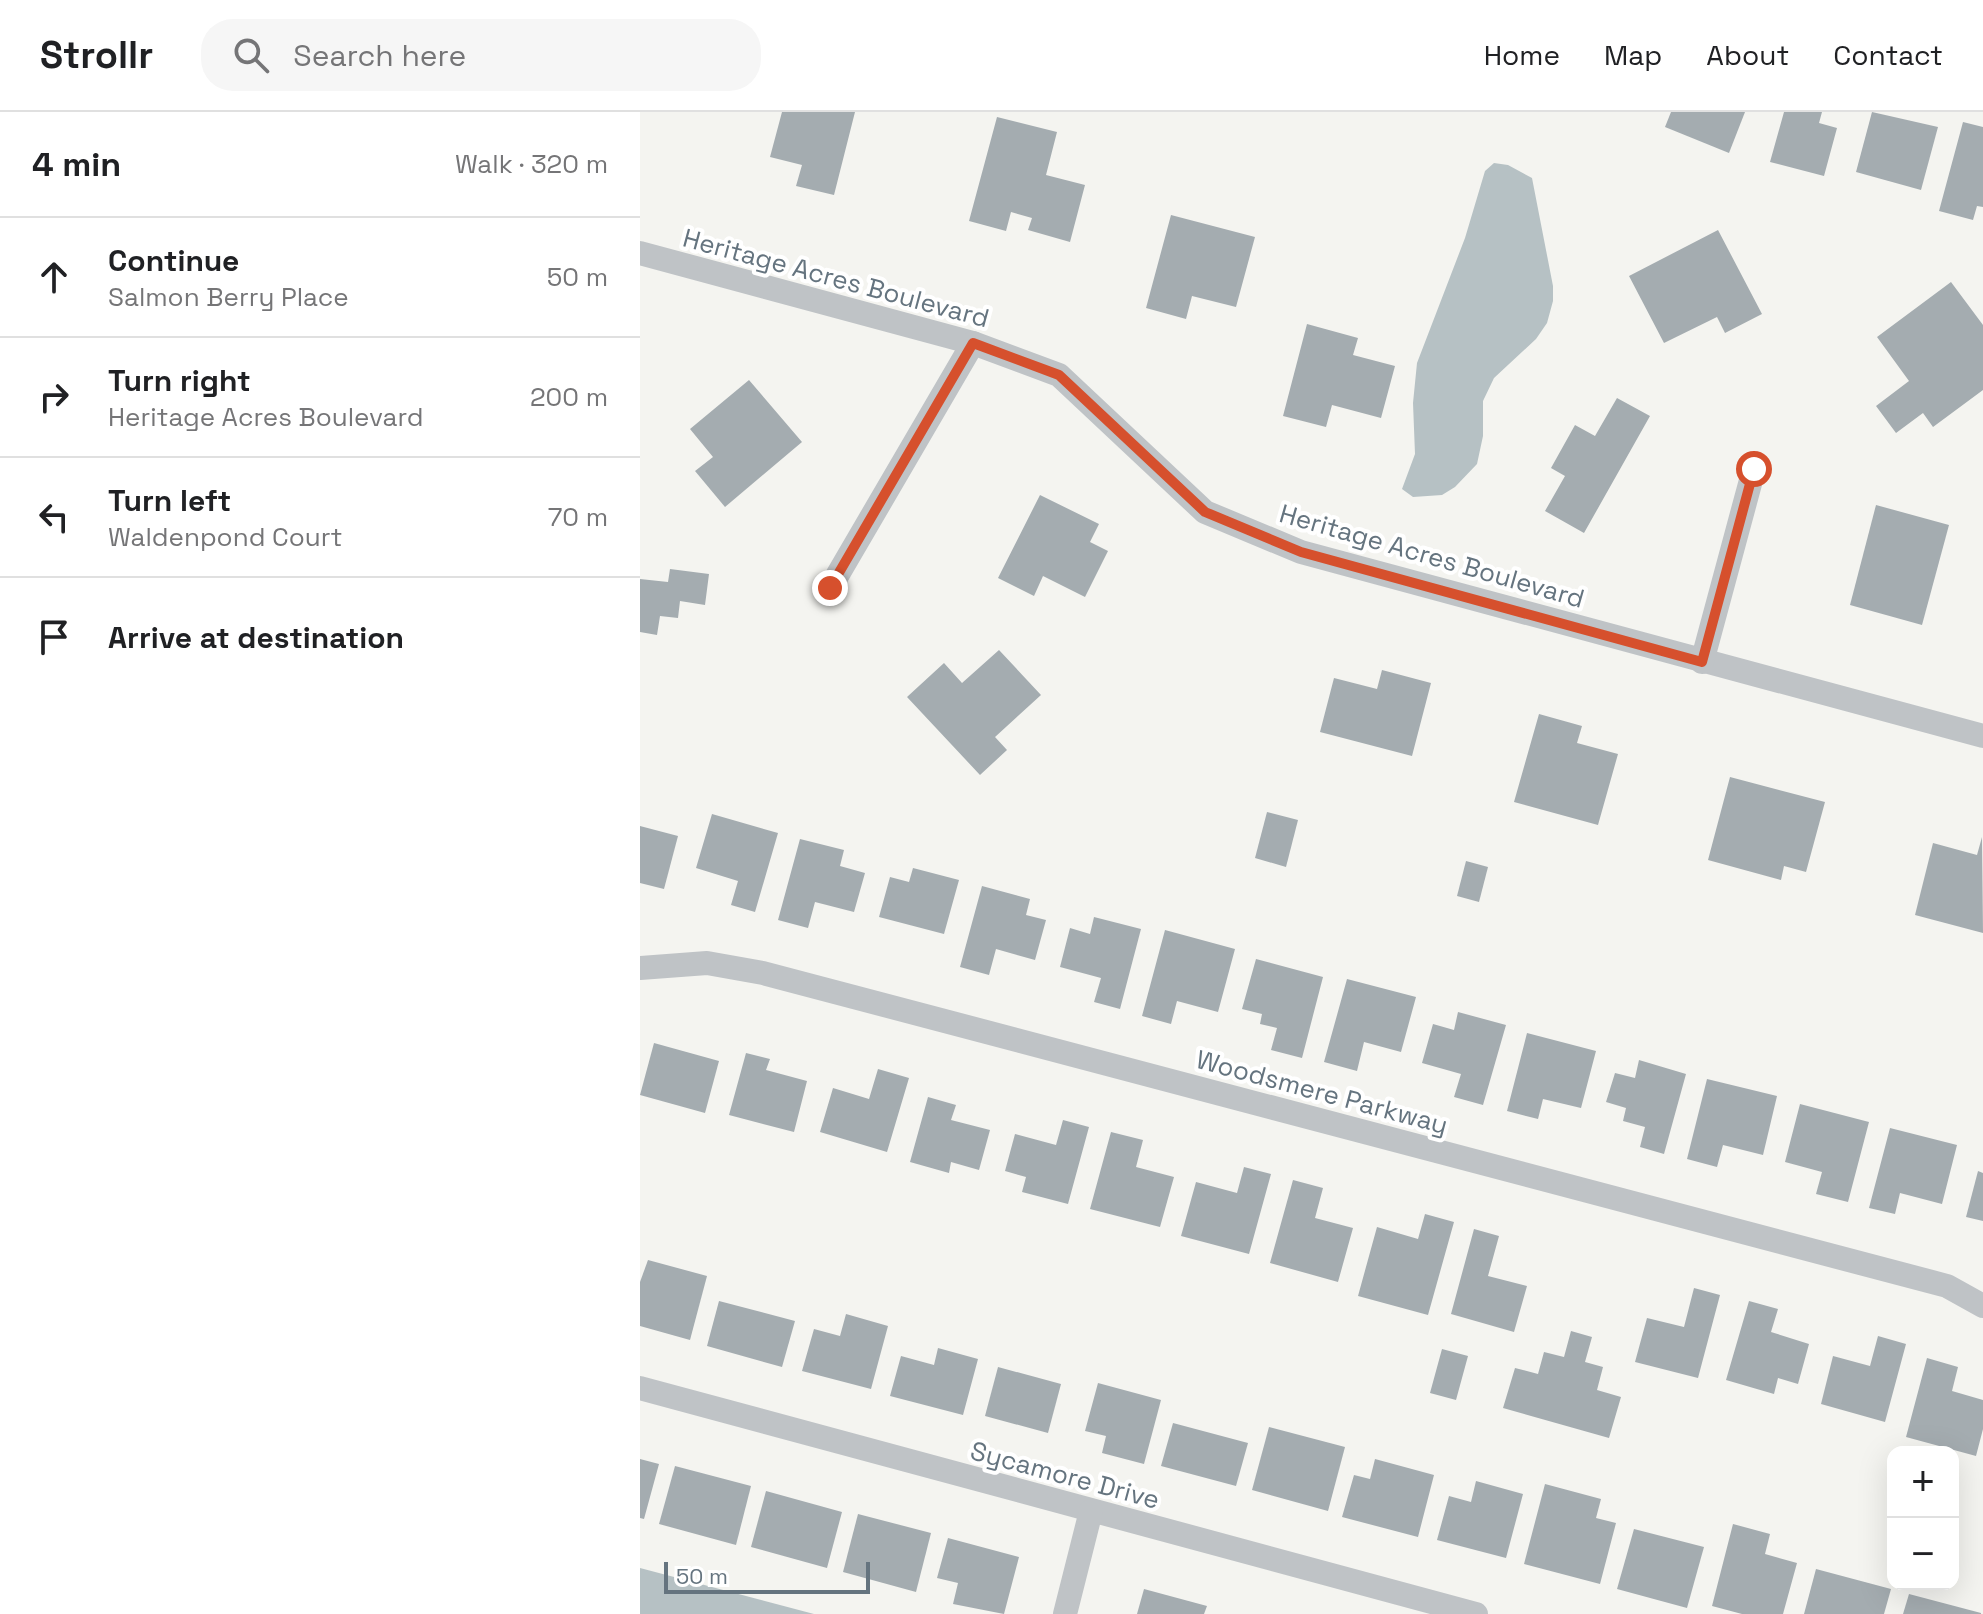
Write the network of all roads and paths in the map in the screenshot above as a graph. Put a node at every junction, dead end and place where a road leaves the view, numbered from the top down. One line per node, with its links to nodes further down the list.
1 (640, 253): 2 (street, Heritage Acres Boulevard)
2 (973, 343): 4 (street); 5 (street, Heritage Acres Boulevard)
3 (1754, 469): 5 (street)
4 (830, 588)
5 (1702, 662): 6 (street, Heritage Acres Boulevard)
6 (1983, 736)
7 (640, 968): 8 (street, Woodsmere Parkway)
8 (1983, 1306)
9 (640, 1388): 10 (street, Sycamore Drive)
10 (1091, 1511): 11 (street); 12 (street, Sycamore Drive)
11 (1065, 1614)
12 (1476, 1614)

